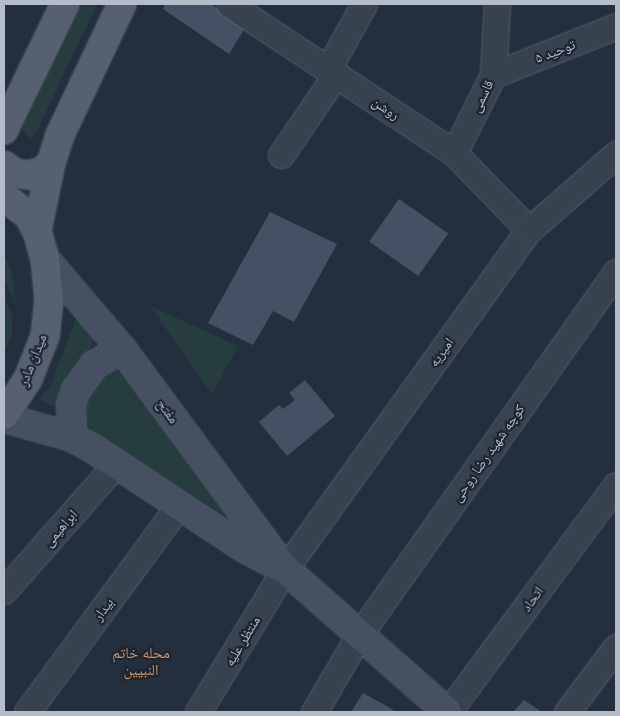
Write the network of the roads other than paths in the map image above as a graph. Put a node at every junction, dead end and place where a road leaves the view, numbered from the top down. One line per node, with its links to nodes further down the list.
1 (65, 4): 9 (main road)
2 (122, 4): 13 (main road)
3 (229, 4): 7 (street, روشن)
4 (364, 4): 7 (street)
5 (497, 4): 8 (street, قاسمی)
6 (616, 26): 8 (street, توحید ۵)
7 (332, 72): 10 (street, روشن); 12 (street)
8 (493, 75): 10 (street, قاسمی)
9 (4, 130)
10 (454, 153): 16 (street, روشن)
11 (616, 154): 16 (street, امیریه)
12 (282, 155)
13 (50, 163): 14 (main road); 17 (main road)
14 (4, 165)
15 (4, 197): 17 (main road, میدان مادر)
16 (528, 230): 26 (street, امیریه)
17 (37, 231): 18 (main road, میدان مادر)
18 (45, 258): 20 (main road, مفتح); 21 (main road, میدان مادر)
19 (616, 272): 28 (street, کوچه شهید رضا روحی)
20 (122, 349): 22 (main road); 26 (main road, مفتح)
21 (4, 416): 22 (main road, مفتح)
22 (72, 437): 23 (main road, مفتح)
23 (116, 464): 25 (main road, مفتح); 27 (street, ابراهیمی)
24 (616, 485): 33 (street, اتحاد)
25 (179, 506): 26 (main road, مفتح); 30 (street, بیدار)
26 (285, 569): 28 (main road, مفتح); 31 (street, منتظر علیه)
27 (4, 591)
28 (359, 635): 32 (street, کوچه شهید رضا روحی); 33 (main road, مفتح)
29 (616, 647): 34 (street)
30 (27, 712)
31 (198, 712)
32 (314, 712)
33 (448, 712)
34 (567, 712)

